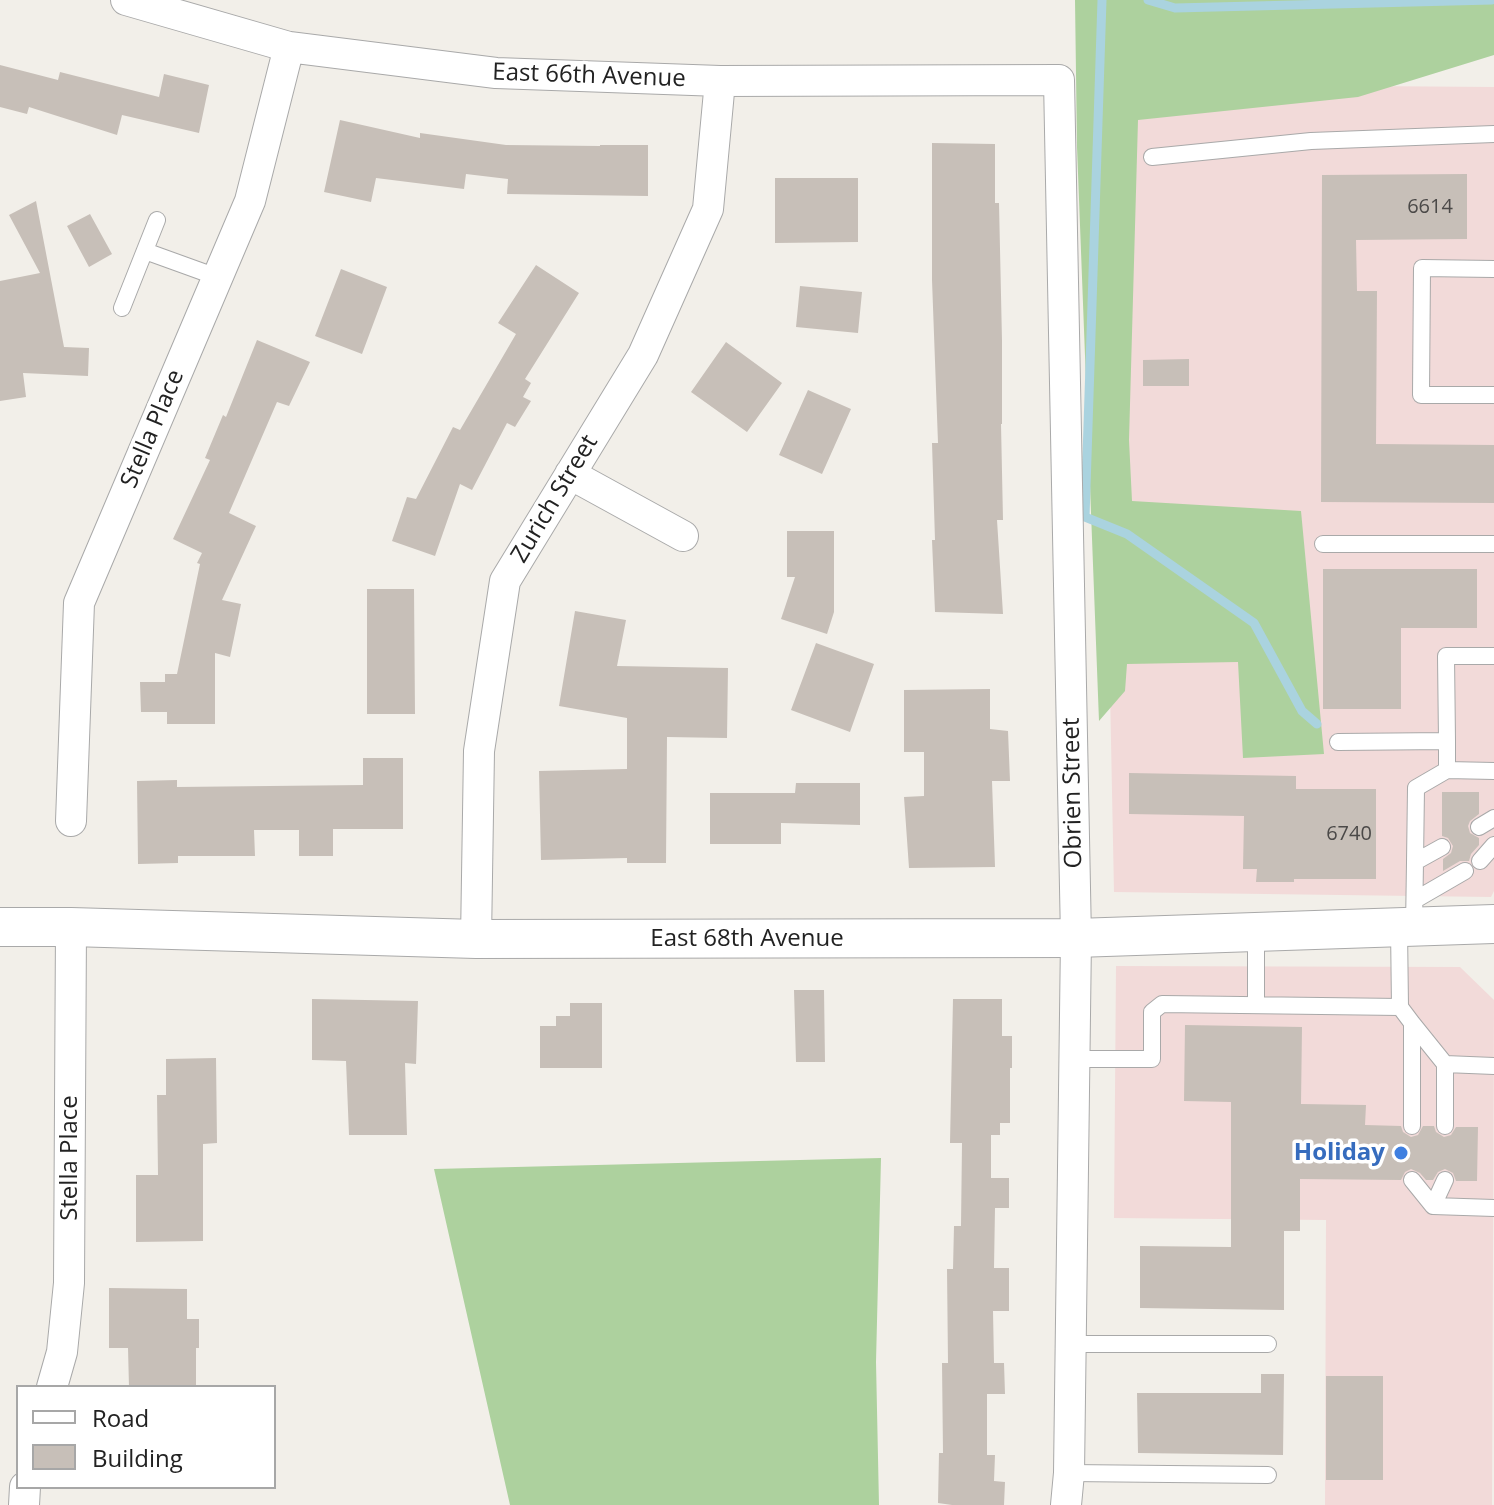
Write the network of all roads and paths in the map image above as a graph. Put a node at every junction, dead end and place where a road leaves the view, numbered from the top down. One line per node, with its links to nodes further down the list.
1 (126, 0): 2 (street, East 66th Avenue)
2 (289, 47): 4 (street, East 66th Avenue); 10 (street, Stella Place)
3 (1059, 80): 4 (street, East 66th Avenue); 35 (street, Obrien Street)
4 (720, 81): 13 (street, Zurich Street)
5 (1494, 134): 6 (lane)
6 (1152, 157)
7 (157, 220): 8 (lane)
8 (145, 251): 10 (lane); 11 (lane)
9 (1494, 269): 12 (lane)
10 (217, 277): 23 (street, Stella Place)
11 (122, 308)
12 (1494, 395)
13 (570, 474): 14 (street); 36 (street, Zurich Street)
14 (683, 536)
15 (1323, 544): 16 (lane)
16 (1494, 544)
17 (1494, 656): 18 (lane)
18 (1447, 741): 19 (lane); 20 (lane)
19 (1338, 742)
20 (1447, 770): 21 (lane); 28 (lane)
21 (1494, 771)
22 (1494, 818): 24 (lane)
23 (71, 821)
24 (1479, 827)
25 (1494, 845): 27 (lane)
26 (1442, 847): 28 (lane)
27 (1480, 861)
28 (1415, 862): 30 (lane)
29 (1465, 871): 30 (lane)
30 (1409, 918): 31 (street, East 68th Avenue); 34 (street, East 68th Avenue); 38 (lane)
31 (1494, 924)
32 (0, 927): 33 (street, East 68th Avenue)
33 (71, 927): 36 (street, East 68th Avenue); 51 (street, Stella Place)
34 (1256, 932): 35 (street, East 68th Avenue); 37 (lane)
35 (1076, 938): 36 (street, East 68th Avenue); 40 (street, Obrien Street)
36 (476, 939)
37 (1256, 1005): 38 (lane); 40 (lane)
38 (1400, 1007): 39 (lane)
39 (1412, 1023): 41 (lane); 43 (lane)
40 (1075, 1059): 49 (street, Obrien Street)
41 (1445, 1064): 42 (lane); 44 (lane)
42 (1494, 1066)
43 (1412, 1126)
44 (1445, 1126)
45 (1412, 1180): 47 (lane)
46 (1445, 1180): 47 (lane)
47 (1433, 1206): 48 (lane)
48 (1494, 1208)
49 (1071, 1344): 50 (lane); 52 (street, Obrien Street)
50 (1268, 1344)
51 (53, 1385)
52 (1069, 1473): 53 (lane); 54 (street, Obrien Street)
53 (1268, 1475)
54 (1066, 1505)

